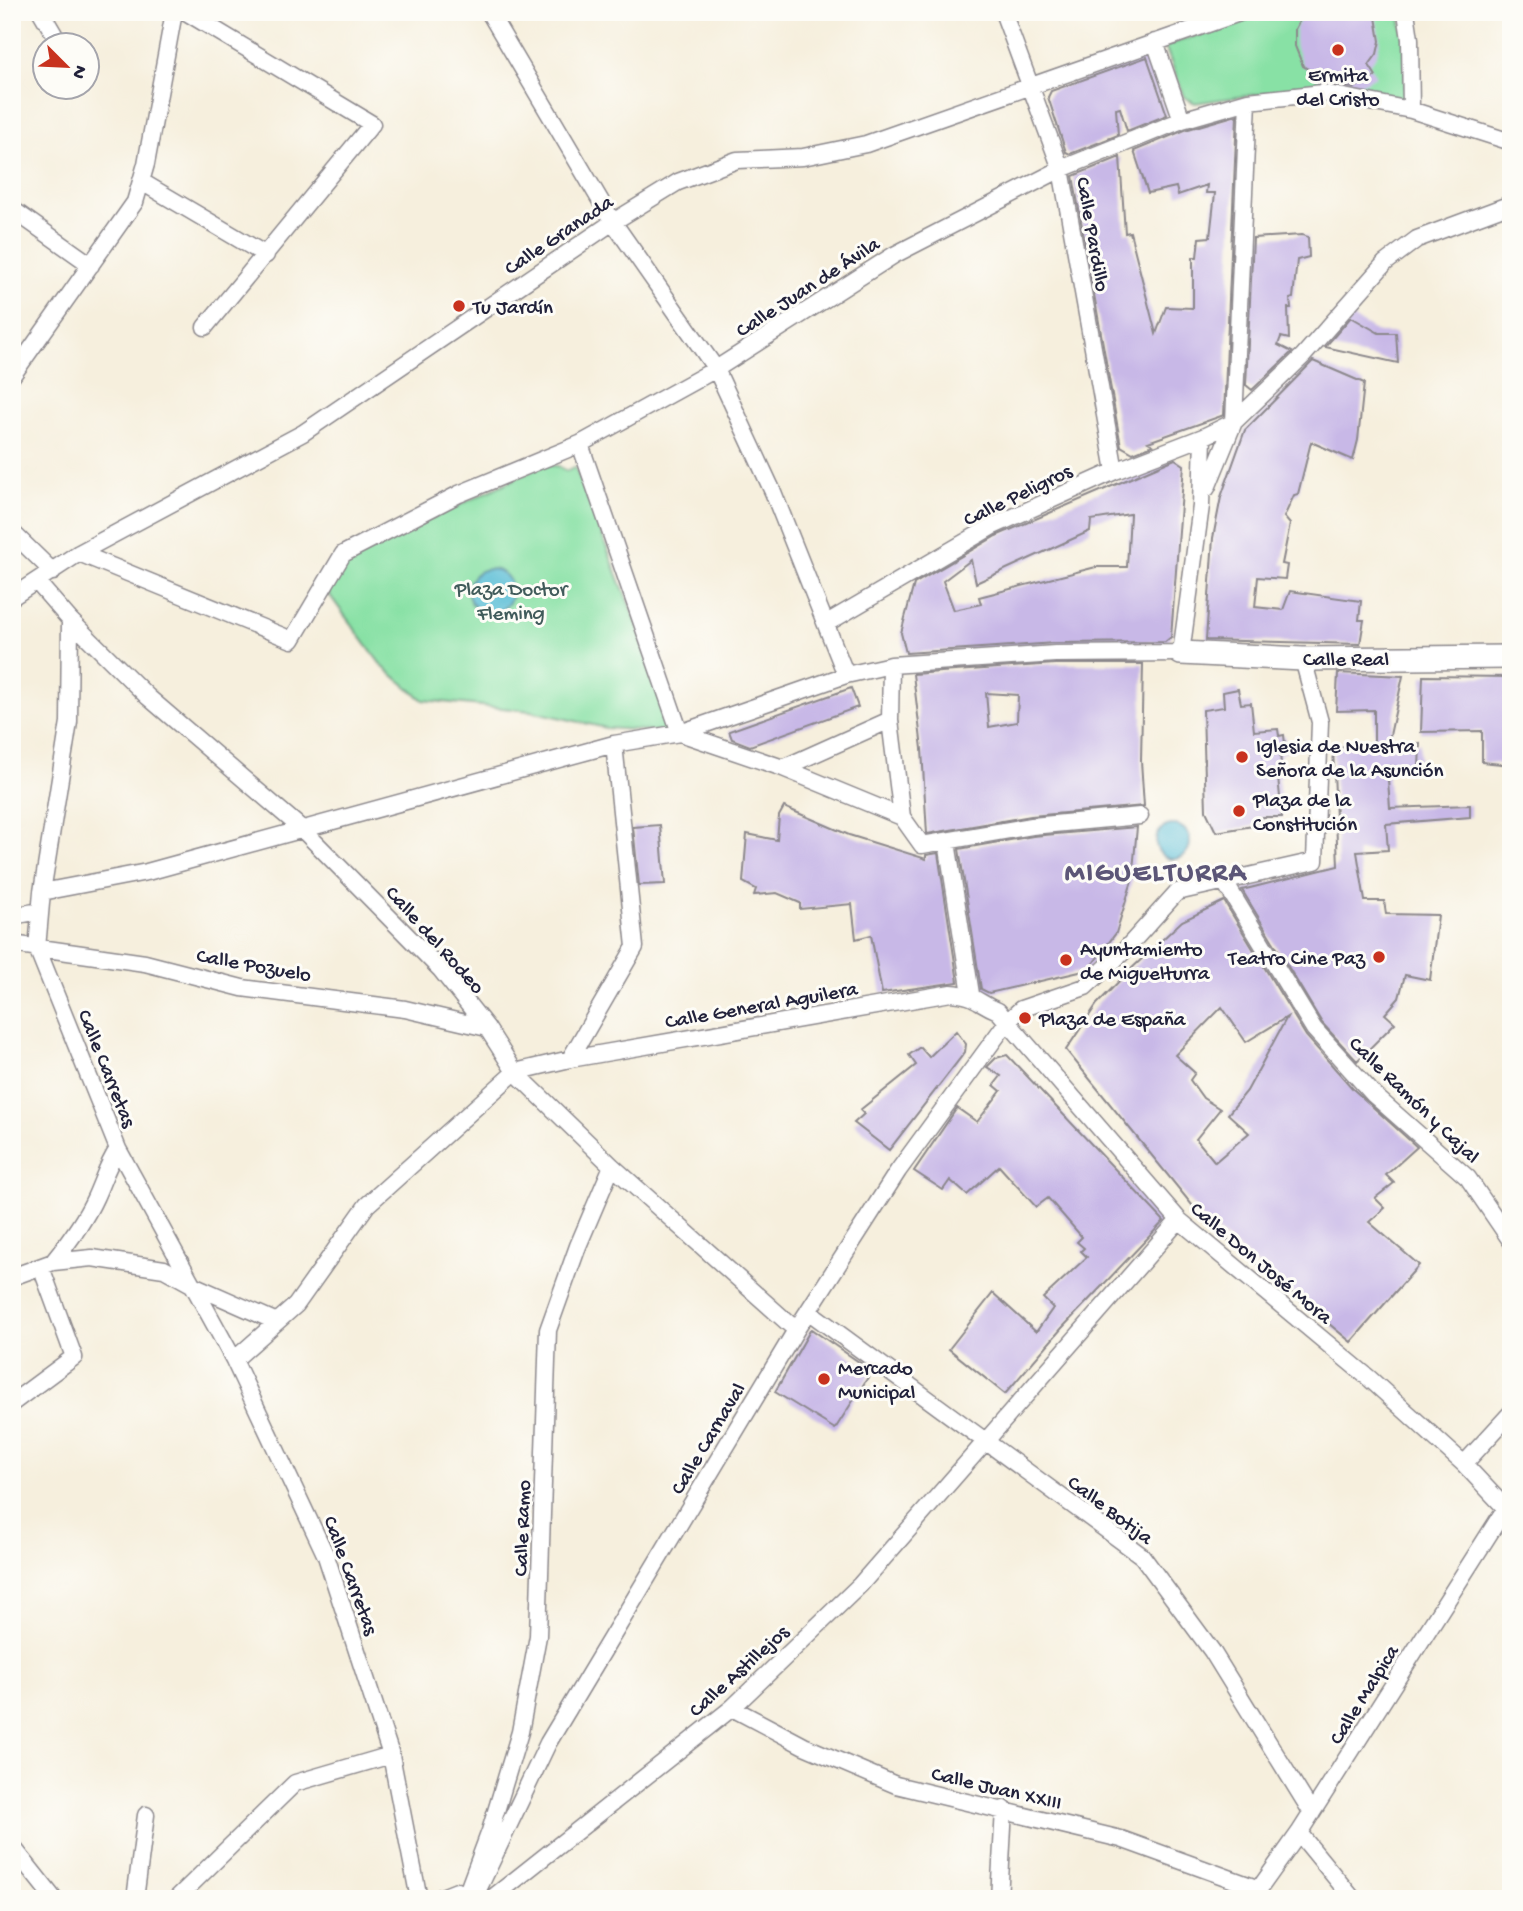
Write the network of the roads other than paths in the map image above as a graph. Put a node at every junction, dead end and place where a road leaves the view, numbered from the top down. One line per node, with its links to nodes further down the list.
1 (41, 12): 8 (street)
2 (174, 12): 16 (street)
3 (186, 12): 20 (street)
4 (489, 12): 19 (street)
5 (1003, 12): 10 (street, Calle Pardillo)
6 (1241, 12): 9 (street, Calle Granada)
7 (1406, 12): 12 (street)
8 (53, 32)
9 (1155, 42): 10 (street, Calle Granada); 13 (street)
10 (1032, 88): 15 (street, Calle Pardillo); 19 (street, Calle Granada)
11 (1248, 101): 12 (street, Calle Juan de Ávila); 13 (street, Calle Juan de Ávila); 25 (street)
12 (1411, 110): 14 (street, Calle Juan de Ávila)
13 (1182, 120): 15 (street, Calle Juan de Ávila)
14 (1511, 142)
15 (1061, 169): 23 (street, Calle Juan de Ávila); 28 (street, Calle Pardillo)
16 (142, 182): 20 (street); 21 (street)
17 (1511, 204): 25 (street)
18 (12, 209): 21 (street)
19 (613, 222): 23 (street); 31 (street, Calle Granada)
20 (266, 255): 22 (street)
21 (91, 265): 24 (street)
22 (205, 327)
23 (716, 369): 27 (street, Calle Juan de Ávila); 36 (street)
24 (12, 376)
25 (1234, 422): 26 (street, Calle Peligros); 29 (street)
26 (1203, 438): 28 (street, Calle Peligros); 29 (street)
27 (580, 444): 31 (street, Calle Juan de Ávila); 43 (street)
28 (1115, 471): 36 (street, Calle Peligros)
29 (1201, 506): 37 (street)
30 (12, 532): 32 (street)
31 (79, 553): 32 (street, Calle Granada)
32 (53, 572): 33 (street, Calle Granada)
33 (37, 582): 34 (street, Calle Granada); 35 (street, Calle del Rodeo)
34 (12, 597)
35 (69, 620): 48 (street, Calle del Rodeo); 51 (street, Calle Carretas)
36 (827, 623): 41 (street)
37 (1181, 653): 39 (street, Calle Real); 40 (street)
38 (1511, 657): 39 (street, Calle Real)
39 (1303, 659): 50 (street)
40 (891, 665): 41 (street); 42 (street)
41 (846, 675): 43 (street)
42 (890, 720): 45 (street); 47 (street)
43 (680, 733): 44 (street); 45 (street)
44 (614, 744): 48 (street); 59 (street)
45 (783, 768): 47 (street)
46 (1140, 816): 49 (street)
47 (902, 817): 49 (street)
48 (302, 829): 51 (street); 58 (street, Calle del Rodeo)
49 (947, 842): 56 (street)
50 (1224, 881): 57 (street); 65 (street, Calle Ramón y Cajal)
51 (42, 892): 52 (street, Calle Carretas)
52 (40, 911): 53 (street); 55 (street, Calle Carretas)
53 (12, 916)
54 (12, 944): 55 (street, Calle Pozuelo)
55 (37, 948): 58 (street, Calle Pozuelo); 61 (street, Calle Carretas)
56 (971, 995): 57 (street); 59 (street, Calle General Aguilera)
57 (1007, 1022): 64 (street, Calle Don José Mora); 70 (street, Calle Carnaval)
58 (487, 1028): 60 (street, Calle del Rodeo)
59 (570, 1059): 60 (street, Calle General Aguilera)
60 (515, 1072): 62 (street, Calle del Rodeo); 71 (street)
61 (118, 1149): 67 (street); 69 (street, Calle Carretas)
62 (612, 1166): 72 (street, Calle del Rodeo); 80 (street, Calle Ramo)
63 (1511, 1211): 65 (street)
64 (1179, 1220): 76 (street, Calle Astillejos); 77 (street, Calle Don José Mora)
65 (1502, 1226): 66 (street, Calle Ramón y Cajal)
66 (1511, 1241)
67 (47, 1265): 68 (street); 69 (street); 74 (street)
68 (12, 1277)
69 (193, 1285): 71 (street); 73 (street, Calle Carretas)
70 (808, 1311): 72 (street, Calle Carnaval); 76 (street, Calle Botija)
71 (277, 1322): 73 (street)
72 (796, 1330): 81 (street, Calle Carnaval)
73 (234, 1360): 82 (street, Calle Carretas)
74 (12, 1403)
75 (1511, 1413): 77 (street)
76 (984, 1441): 79 (street, Calle Astillejos); 84 (street, Calle Botija)
77 (1464, 1464): 78 (street, Calle Don José Mora)
78 (1508, 1511): 84 (street, Calle Malpica)
79 (732, 1709): 83 (street, Calle Juan XXIII); 90 (street, Calle Astillejos)
80 (520, 1732): 81 (street); 90 (street, Calle Ramo)
81 (548, 1743): 90 (street, Calle Carnaval)
82 (391, 1755): 93 (street); 94 (street, Calle Carretas)
83 (1004, 1809): 89 (street, Calle Juan XXIII); 96 (street)
84 (1312, 1813): 86 (street, Calle Malpica)
85 (146, 1815): 92 (street)
86 (1299, 1833): 89 (street, Calle Malpica); 97 (street)
87 (12, 1846): 88 (street)
88 (18, 1865): 91 (street)
89 (1256, 1894)
90 (478, 1896): 95 (street)
91 (54, 1899)
92 (135, 1899)
93 (176, 1899)
94 (419, 1899)
95 (438, 1899)
96 (999, 1899)
97 (1353, 1899)

